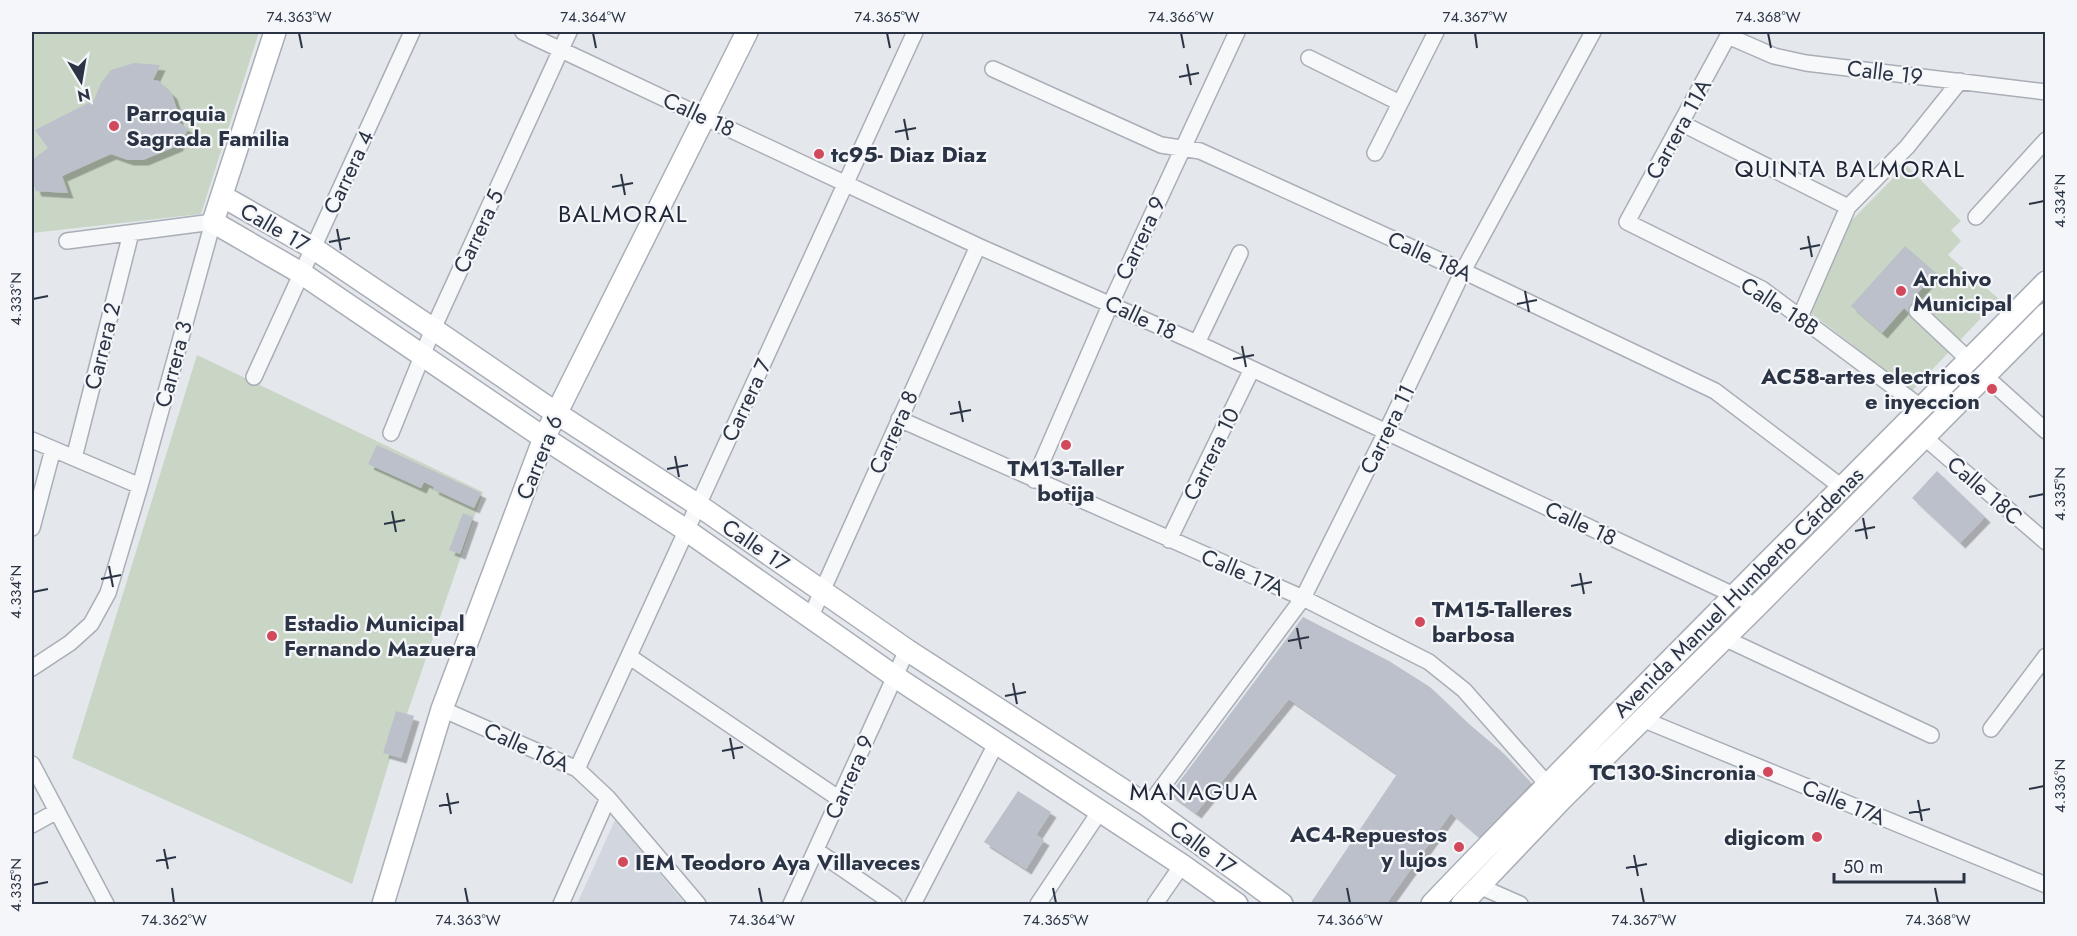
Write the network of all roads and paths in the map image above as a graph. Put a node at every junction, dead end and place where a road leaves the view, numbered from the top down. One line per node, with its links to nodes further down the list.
1 (274, 32): 23 (street, Carrera 3)
2 (411, 32): 31 (street, Carrera 4)
3 (523, 32): 11 (street, Calle 18)
4 (569, 32): 11 (street, Carrera 5)
5 (745, 32): 17 (street, Carrera 6)
6 (915, 32): 22 (street, Carrera 7)
7 (1237, 32): 20 (street, Carrera 9)
8 (1436, 32): 16 (street)
9 (1591, 32): 33 (street, Carrera 11)
10 (1728, 36): 14 (street, Calle 19); 18 (street, Carrera 11A)
11 (561, 49): 17 (street, Calle 18); 40 (street, Carrera 5)
12 (1309, 58): 16 (street)
13 (993, 69): 20 (street, Calle 18A)
14 (1960, 81): 15 (street, Calle 19); 24 (street)
15 (2046, 92)
16 (1400, 102): 21 (street)
17 (704, 117): 22 (street, Calle 18); 48 (street, Carrera 6)
18 (1681, 123): 24 (street); 27 (street, Carrera 11A)
19 (2046, 140): 25 (street)
20 (1181, 148): 33 (street, Calle 18A); 36 (street, Carrera 9)
21 (1375, 153)
22 (846, 184): 30 (street, Calle 18); 61 (street, Carrera 7)
23 (222, 196): 26 (street, Carrera 3); 31 (street, Calle 17)
24 (1848, 207): 39 (street)
25 (1976, 217)
26 (213, 222): 28 (street); 34 (street, Calle 17); 59 (street, Carrera 3)
27 (1627, 222): 39 (street, Calle 18B)
28 (131, 233): 29 (street); 57 (street, Carrera 2)
29 (67, 241)
30 (978, 246): 36 (street, Calle 18); 49 (street, Carrera 8)
31 (313, 248): 34 (street, Carrera 4); 40 (street, Calle 17)
32 (1240, 253): 41 (street)
33 (1463, 271): 51 (street, Carrera 11); 60 (street, Calle 18A)
34 (301, 273): 42 (street, Calle 17); 46 (street, Carrera 4)
35 (2046, 282): 43 (street, Avenida Manuel Humberto Cárdenas)
36 (1111, 303): 41 (street, Calle 18); 58 (street, Carrera 9)
37 (1917, 311): 43 (street)
38 (2046, 314): 45 (street, Avenida Manuel Humberto Cárdenas)
39 (1800, 317): 47 (street, Calle 18B)
40 (433, 328): 42 (street, Carrera 5); 48 (street, Calle 17)
41 (1197, 343): 44 (street, Calle 18)
42 (422, 355): 52 (street, Carrera 5); 54 (street, Calle 17)
43 (1969, 360): 47 (street, Avenida Manuel Humberto Cárdenas)
44 (1252, 369): 51 (street, Calle 18); 64 (street, Carrera 10)
45 (1984, 375): 50 (street); 53 (street, Avenida Manuel Humberto Cárdenas)
46 (254, 377)
47 (1922, 408): 60 (street, Avenida Manuel Humberto Cárdenas)
48 (556, 413): 54 (street, Carrera 6); 61 (street, Calle 17)
49 (898, 419): 58 (street, Calle 17A); 66 (street, Carrera 8)
50 (2046, 431)
51 (1386, 432): 67 (street, Calle 18); 68 (street, Carrera 11)
52 (391, 433)
53 (1924, 437): 65 (street, Calle 18C); 69 (street, Avenida Manuel Humberto Cárdenas)
54 (544, 438): 63 (street, Calle 17); 77 (street, Carrera 6)
55 (32, 441): 56 (street)
56 (53, 449): 57 (street); 62 (street)
57 (74, 458): 59 (street)
58 (1034, 480): 64 (street, Calle 17A)
59 (140, 486): 75 (street, Carrera 3)
60 (1843, 488): 67 (street, Avenida Manuel Humberto Cárdenas)
61 (698, 505): 63 (street, Carrera 7); 66 (street, Calle 17)
62 (32, 528)
63 (686, 530): 70 (street, Calle 17); 74 (street, Carrera 7)
64 (1169, 540): 68 (street, Calle 17A)
65 (2046, 542)
66 (822, 590): 70 (street, Carrera 8); 72 (street, Calle 17)
67 (1735, 594): 69 (street, Calle 18); 84 (street, Avenida Manuel Humberto Cárdenas)
68 (1304, 598): 84 (street, Calle 17A); 87 (street, Carrera 11)
69 (1757, 606): 71 (street, Avenida Manuel Humberto Cárdenas)
70 (810, 618): 76 (street, Calle 17)
71 (1724, 638): 78 (street, Avenida Manuel Humberto Cárdenas); 80 (street)
72 (907, 650): 76 (street, Carrera 9); 87 (street, Calle 17)
73 (2046, 656): 79 (street)
74 (630, 657): 83 (street, Carrera 7); 86 (street)
75 (32, 668)
76 (894, 676): 81 (street, Calle 17); 86 (street, Carrera 9)
77 (442, 709): 83 (street, Calle 16A); 96 (street, Carrera 6)
78 (1642, 718): 93 (street, Calle 17A); 94 (street, Avenida Manuel Humberto Cárdenas)
79 (1990, 729)
80 (1931, 735)
81 (997, 742): 89 (street, Calle 17); 101 (street)
82 (32, 764): 88 (street)
83 (578, 769): 85 (street, Calle 16A)
84 (1547, 784): 106 (street, Avenida Manuel Humberto Cárdenas)
85 (608, 798): 97 (street); 98 (street, Calle 16A)
86 (838, 798): 91 (street, Carrera 9)
87 (1148, 806): 105 (street, Calle 17)
88 (57, 811): 90 (street); 95 (street)
89 (1100, 811): 92 (street, Calle 17); 102 (street)
90 (32, 825)
91 (817, 851): 99 (street, Carrera 9); 100 (street)
92 (1182, 865): 103 (street); 104 (street, Calle 17)
93 (2046, 885)
94 (1479, 886): 107 (street, Avenida Manuel Humberto Cárdenas); 108 (street)
95 (106, 904)
96 (383, 904)
97 (561, 904)
98 (698, 904)
99 (791, 904)
100 (894, 904)
101 (913, 904)
102 (1038, 904)
103 (1155, 904)
104 (1237, 904)
105 (1282, 904)
106 (1432, 904)
107 (1462, 904)
108 (1521, 904)

